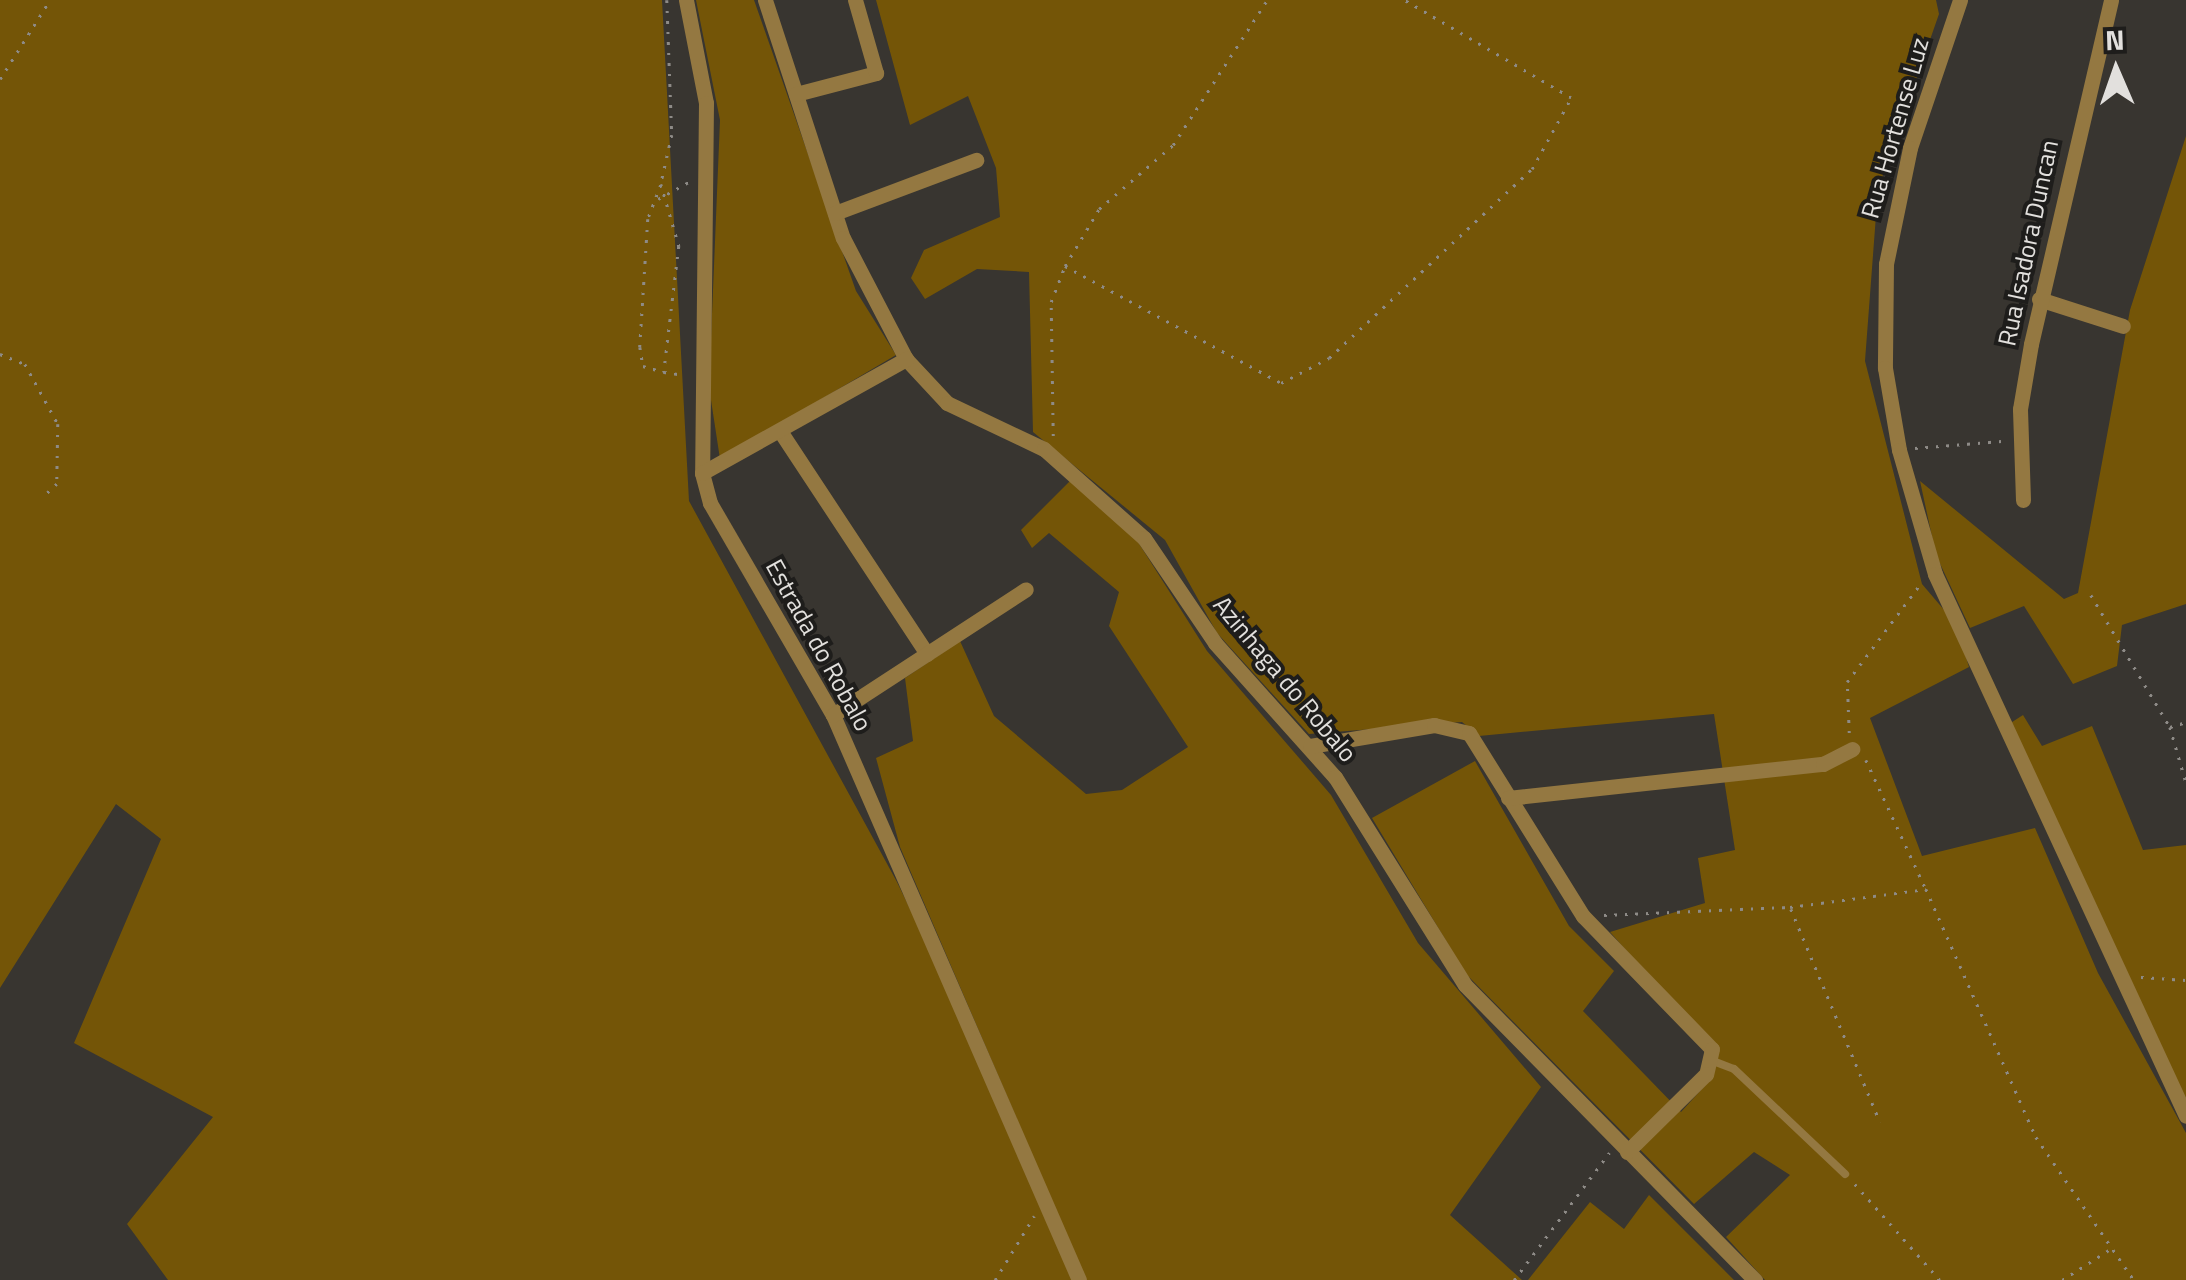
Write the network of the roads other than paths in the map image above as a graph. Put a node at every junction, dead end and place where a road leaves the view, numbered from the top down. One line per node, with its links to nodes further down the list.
1 (686, 0): 13 (street, Estrada do Robalo)
2 (765, 0): 6 (street, Azinhaga do Robalo)
3 (856, 0): 6 (street)
4 (1960, 0): 22 (street, Rua Hortense Luz)
5 (2111, 0): 9 (street, Rua Isadora Duncan)
6 (796, 94): 8 (street, Azinhaga do Robalo)
7 (976, 160): 8 (street)
8 (835, 213): 11 (street, Azinhaga do Robalo)
9 (2039, 299): 10 (street); 14 (street, Rua Isadora Duncan)
10 (2123, 326)
11 (906, 359): 12 (street); 18 (street, Azinhaga do Robalo)
12 (780, 431): 13 (street); 16 (street)
13 (702, 473): 17 (street, Estrada do Robalo)
14 (2023, 500)
15 (1026, 589): 16 (street)
16 (927, 654): 17 (street)
17 (833, 715): 25 (street, Estrada do Robalo)
18 (1310, 746): 20 (street); 23 (street, Azinhaga do Robalo)
19 (1852, 749): 20 (street)
20 (1508, 798): 21 (street)
21 (1713, 1061): 23 (street); 24 (lane)
22 (2186, 1116)
23 (1622, 1147): 26 (street, Azinhaga do Robalo)
24 (1846, 1174)
25 (1078, 1280)
26 (1755, 1280)

